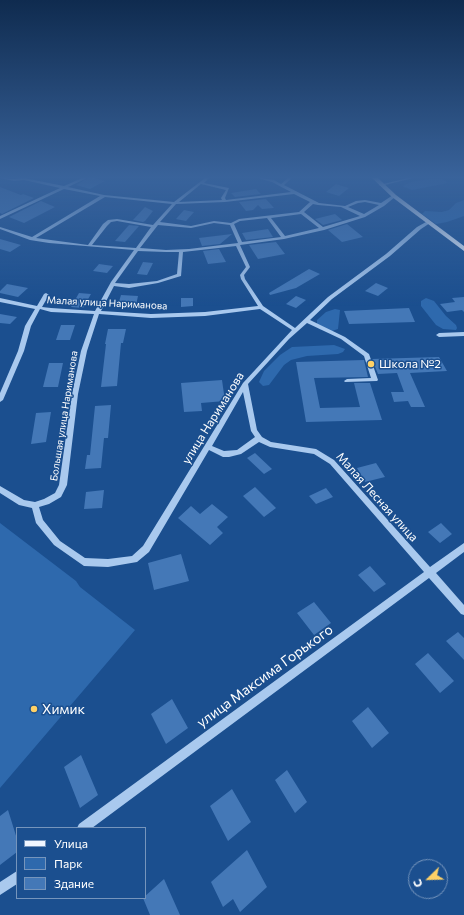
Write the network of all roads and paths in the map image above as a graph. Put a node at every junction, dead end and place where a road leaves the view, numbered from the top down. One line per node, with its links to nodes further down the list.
1 (63, 221): 16 (street)
2 (112, 221): 18 (street)
3 (124, 221): 11 (street)
4 (158, 221): 11 (street, Большая улица Нариманова)
5 (238, 221): 12 (street)
6 (271, 221): 15 (street)
7 (312, 221): 14 (street)
8 (349, 221): 14 (street)
9 (425, 221): 10 (main road)
10 (428, 223): 20 (main road); 28 (street, улица Нариманова)
11 (155, 224): 12 (street); 19 (street, Большая улица Нариманова)
12 (232, 224): 17 (street)
13 (0, 228): 16 (street)
14 (322, 229): 15 (street)
15 (284, 238): 17 (street)
16 (32, 239): 18 (street)
17 (240, 244): 21 (street); 26 (street)
18 (89, 246): 19 (street)
19 (138, 248): 21 (street); 22 (street, Большая улица Нариманова)
20 (464, 249)
21 (181, 250): 22 (street)
22 (112, 284): 27 (street, Большая улица Нариманова)
23 (46, 295): 25 (street)
24 (0, 300): 25 (street, Малая улица Нариманова)
25 (39, 307): 27 (street, Малая улица Нариманова); 34 (street)
26 (261, 307): 27 (street, Малая улица Нариманова); 29 (street)
27 (97, 313): 38 (street, Большая улица Нариманова)
28 (306, 320): 29 (street, улица Нариманова); 32 (street)
29 (295, 330): 33 (street, улица Нариманова)
30 (464, 334): 31 (street)
31 (439, 335)
32 (346, 381)
33 (245, 384): 35 (street); 36 (street, улица Нариманова)
34 (0, 400)
35 (259, 438): 36 (street); 40 (street, Малая Лесная улица)
36 (208, 447): 38 (street, улица Нариманова)
37 (0, 488): 38 (street)
38 (35, 505)
39 (464, 547): 40 (street, улица Максима Горького)
40 (429, 573): 41 (street, Малая Лесная улица); 42 (street, улица Максима Горького)
41 (464, 611)
42 (84, 827)
43 (16, 878): 44 (street)
44 (0, 889)

